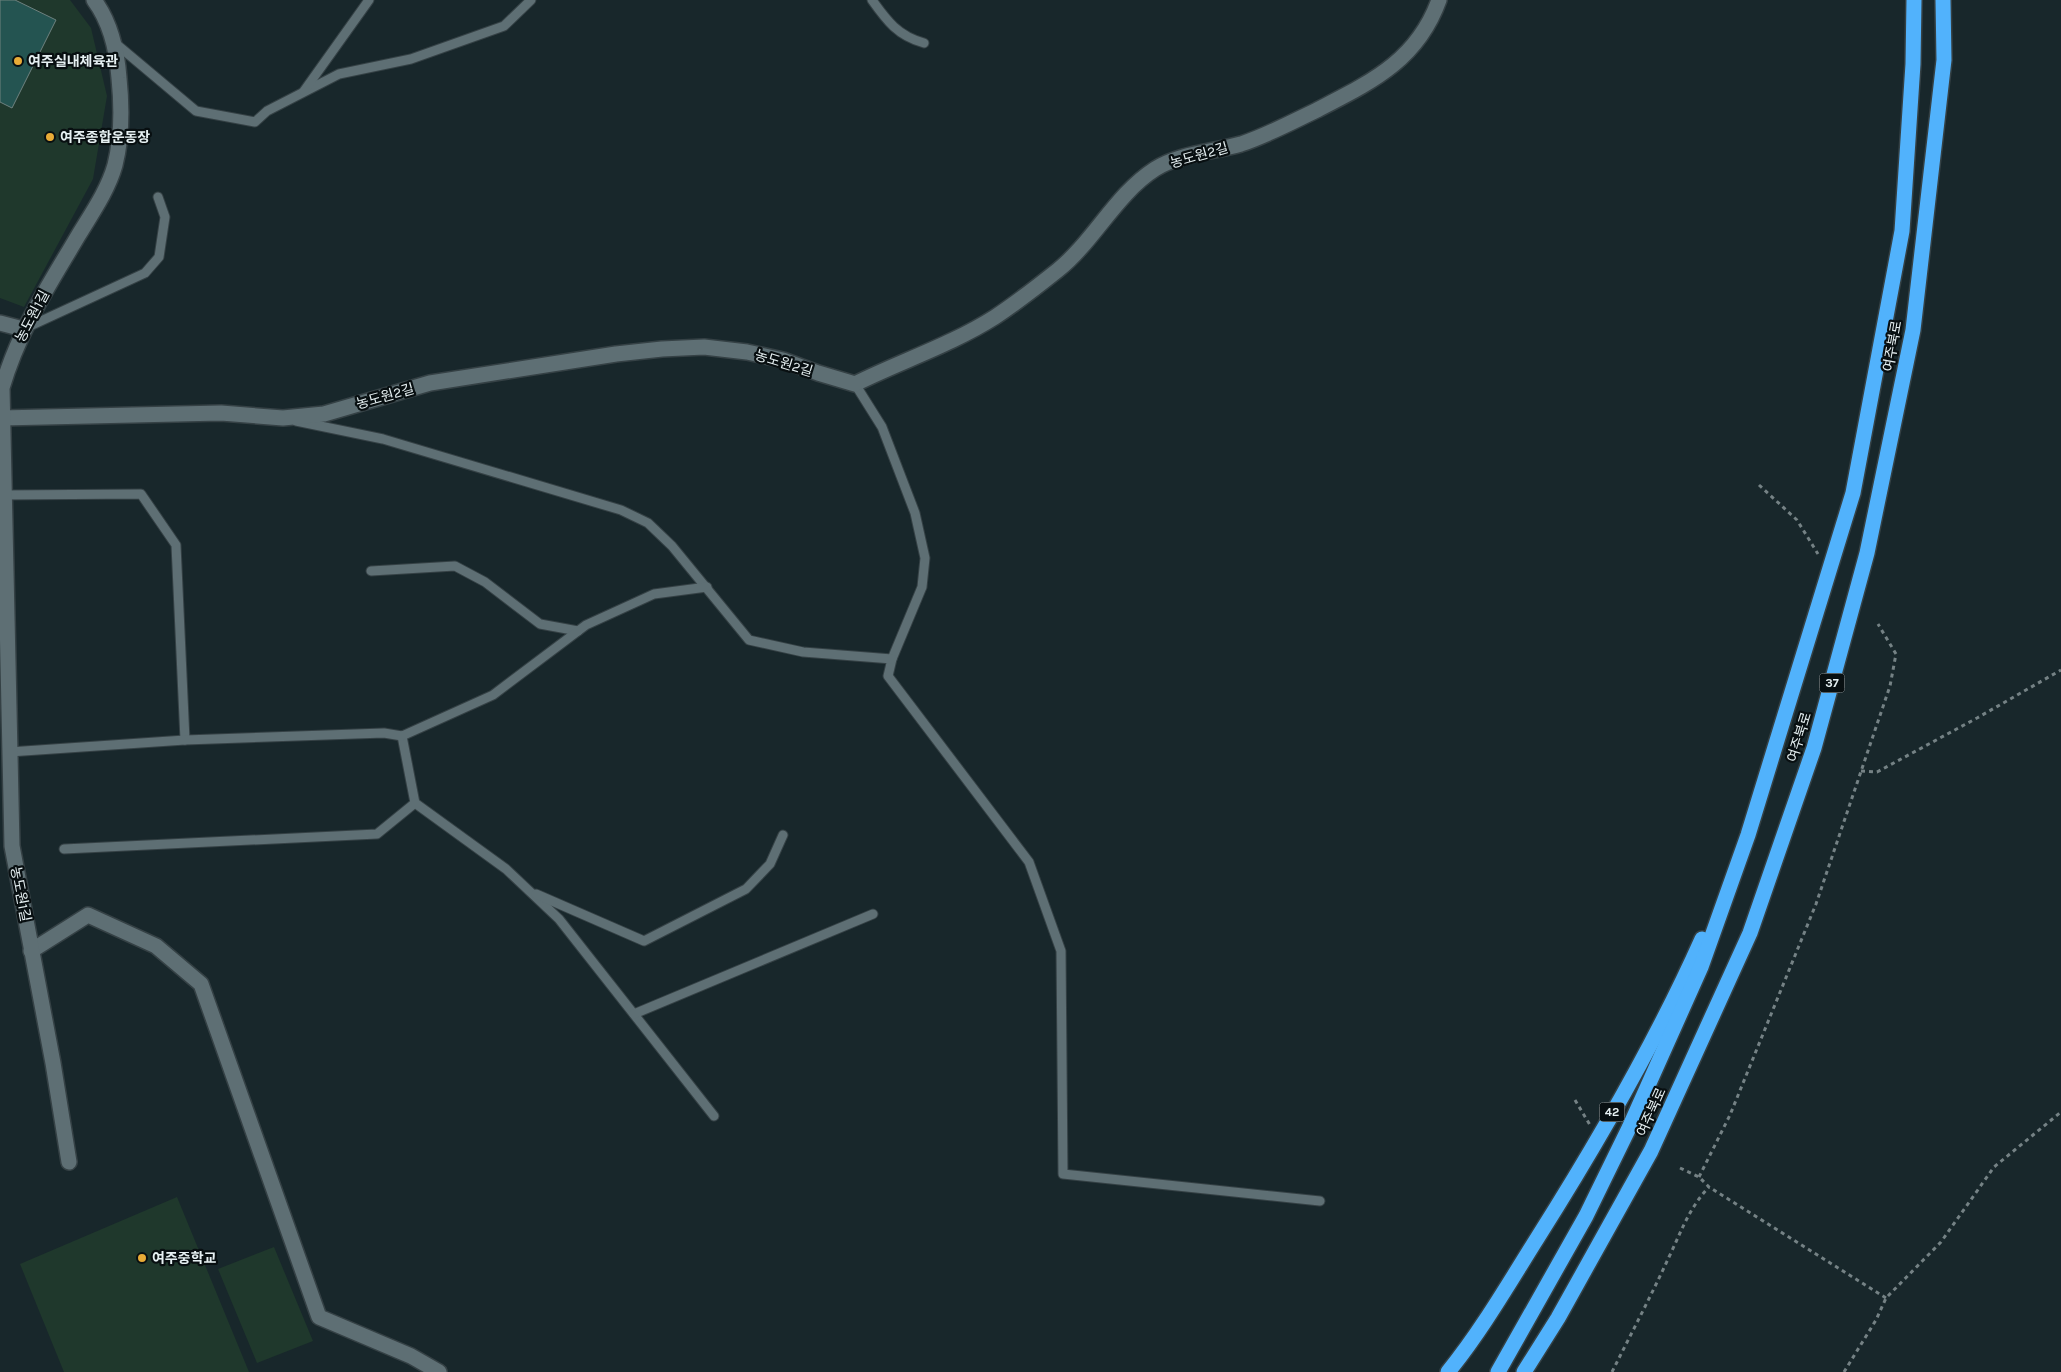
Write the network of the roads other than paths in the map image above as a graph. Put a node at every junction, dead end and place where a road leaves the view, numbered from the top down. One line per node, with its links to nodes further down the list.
1 (94, 0): 8 (street, 농도원1길)
2 (369, 0): 10 (lane)
3 (530, 0): 10 (lane)
4 (872, 0): 9 (lane)
5 (1439, 0): 14 (street, 농도원2길)
6 (1914, 0): 28 (highway, 여주북로)
7 (1943, 0): 40 (highway, 여주북로 / 37)
8 (113, 41): 10 (lane); 13 (street, 농도원1길)
9 (924, 43)
10 (302, 94)
11 (158, 198): 13 (lane)
12 (0, 323): 13 (street)
13 (23, 329): 15 (street, 농도원1길)
14 (855, 384): 16 (street, 농도원2길); 22 (lane)
15 (1, 418): 16 (street, 농도원2길); 17 (street, 농도원1길)
16 (283, 418): 20 (lane)
17 (3, 495): 18 (street, 농도원1길); 24 (lane)
18 (2, 545): 25 (street, 농도원1길)
19 (371, 571): 21 (lane)
20 (707, 587): 21 (lane); 22 (lane)
21 (578, 631): 23 (lane)
22 (892, 659): 36 (lane)
23 (402, 736): 24 (lane); 26 (lane)
24 (185, 740): 25 (lane)
25 (9, 752): 32 (street, 농도원1길)
26 (415, 803): 29 (lane); 30 (lane)
27 (783, 835): 30 (lane)
28 (1748, 835): 38 (highway, 42); 39 (highway, 여주북로)
29 (64, 850)
30 (529, 891): 33 (lane)
31 (873, 914): 33 (lane)
32 (31, 951): 35 (street, 농도원1길); 37 (street)
33 (634, 1014): 34 (lane)
34 (714, 1116)
35 (69, 1162)
36 (1320, 1201)
37 (439, 1372)
38 (1448, 1372)
39 (1498, 1372)
40 (1524, 1372)

